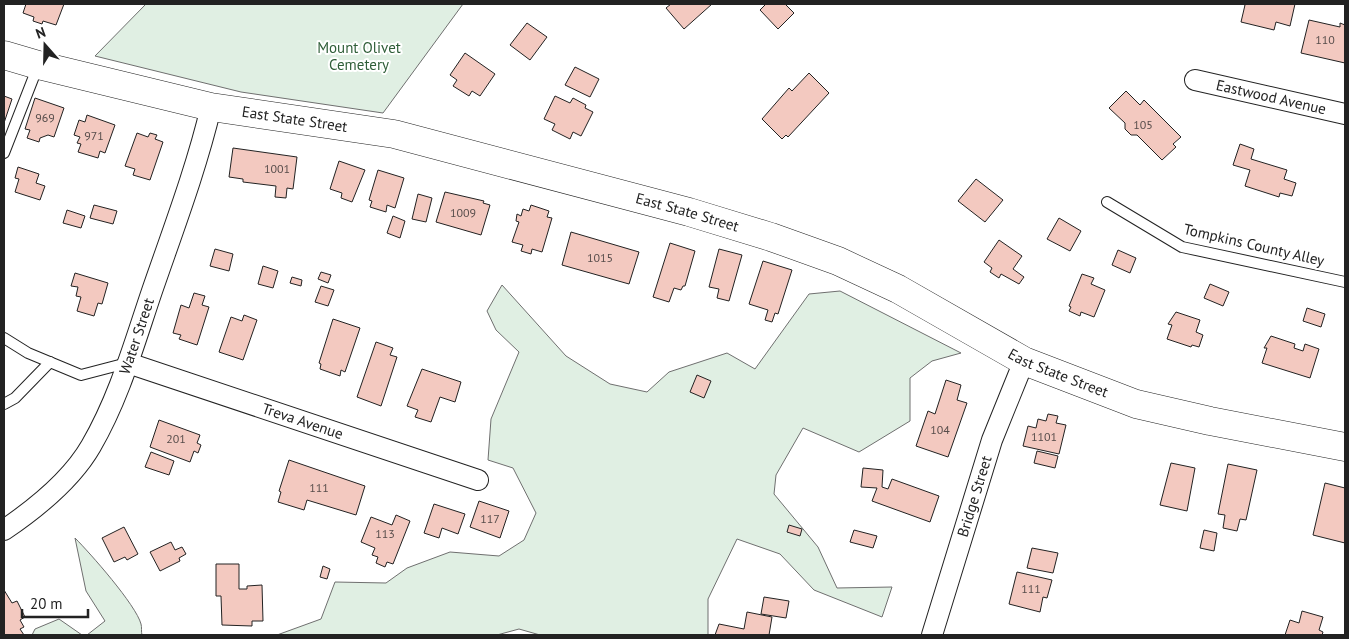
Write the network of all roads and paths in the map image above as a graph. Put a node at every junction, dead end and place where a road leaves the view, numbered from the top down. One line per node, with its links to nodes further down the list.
1 (4, 55): 2 (highway, East State Street)
2 (38, 65): 4 (highway, East State Street); 6 (lane)
3 (1195, 80): 5 (street, Eastwood Avenue)
4 (211, 107): 10 (highway, East State Street); 12 (street, Water Street)
5 (1345, 114)
6 (4, 153)
7 (1107, 202): 8 (lane, Tompkins County Alley)
8 (1345, 282)
9 (4, 338): 11 (lane)
10 (1024, 361): 14 (highway, East State Street); 17 (street, Bridge Street)
11 (50, 362): 12 (lane); 13 (lane)
12 (128, 363): 15 (street, Treva Avenue); 16 (street, Water Street)
13 (4, 404)
14 (1345, 447)
15 (478, 480)
16 (4, 530)
17 (932, 635)

